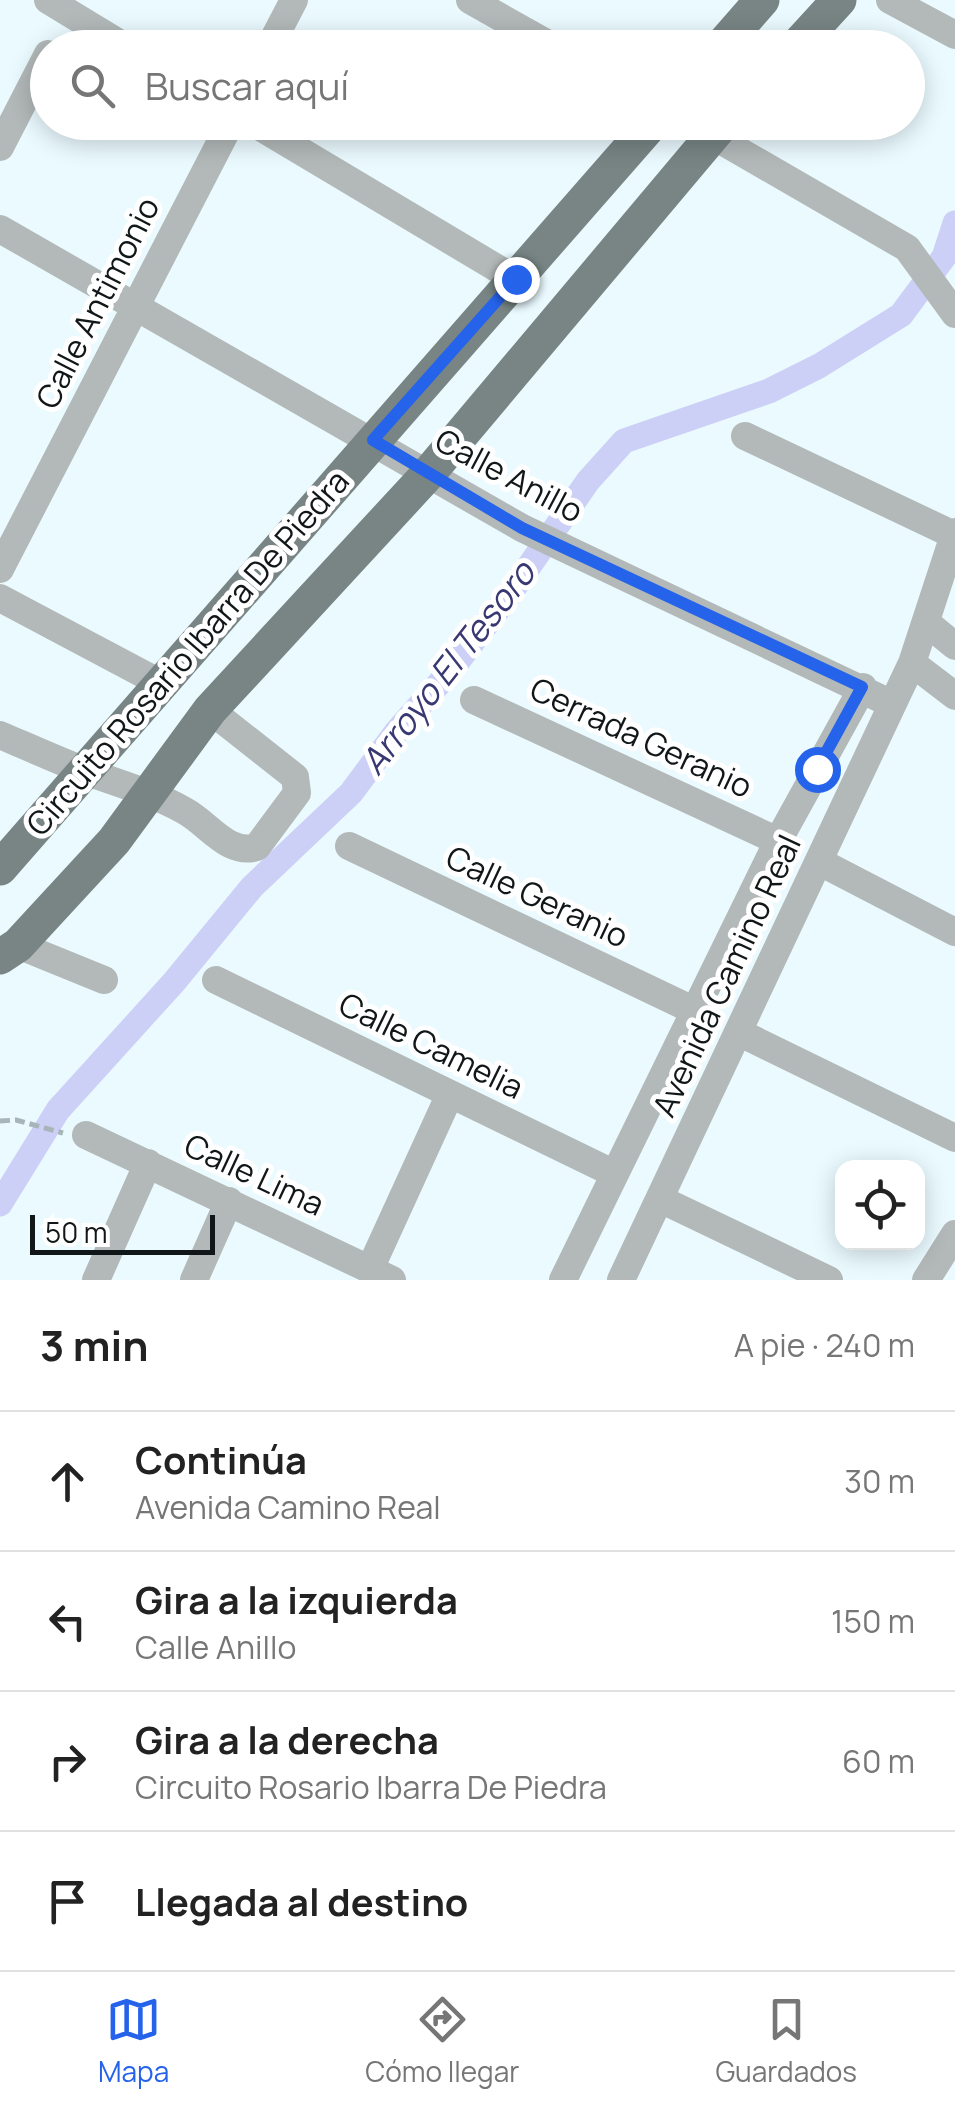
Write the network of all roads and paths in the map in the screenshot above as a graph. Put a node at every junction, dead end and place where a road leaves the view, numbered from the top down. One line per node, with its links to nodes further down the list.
1 (294, 0): 8 (street)
2 (470, 0): 9 (street)
3 (762, 0): 10 (main road)
4 (840, 0): 11 (main road)
5 (890, 0): 12 (street)
6 (58, 6): 7 (street)
7 (97, 30)
8 (279, 30)
9 (523, 30)
10 (736, 30)
11 (812, 30)
12 (955, 35)
13 (30, 87): 19 (street)
14 (221, 140): 22 (street, Calle Antimonio)
15 (282, 140): 21 (street)
16 (637, 140): 21 (main road, Circuito Rosario Ibarra De Piedra)
17 (698, 140): 26 (main road)
18 (729, 140): 23 (street)
19 (0, 146)
20 (0, 229): 22 (street, Calle Anillo)
21 (516, 279): 25 (main road, Circuito Rosario Ibarra De Piedra)
22 (136, 308): 25 (street, Calle Anillo); 28 (street, Calle Antimonio)
23 (951, 308)
24 (746, 436): 27 (street)
25 (373, 440): 26 (street, Calle Anillo); 33 (main road, Circuito Rosario Ibarra De Piedra)
26 (428, 474): 34 (street, Calle Anillo); 38 (main road)
27 (954, 534): 30 (street, Avenida Camino Real)
28 (0, 570)
29 (0, 598): 33 (street)
30 (927, 623): 31 (street); 32 (street, Avenida Camino Real)
31 (955, 646)
32 (912, 663): 35 (street); 37 (street, Avenida Camino Real)
33 (162, 684): 40 (main road, Circuito Rosario Ibarra De Piedra)
34 (862, 687): 37 (street, Calle Anillo); 42 (street, Avenida Camino Real)
35 (955, 696)
36 (474, 700): 42 (street, Cerrada Geranio)
37 (892, 704): 44 (street, Avenida Camino Real)
38 (210, 710): 41 (main road); 41 (street)
39 (0, 735): 40 (street)
40 (86, 772): 41 (street); 45 (main road, Circuito Rosario Ibarra De Piedra)
41 (149, 793): 47 (main road)
42 (778, 840): 50 (street, Avenida Camino Real)
43 (349, 846): 50 (street, Calle Geranio)
44 (820, 862): 46 (street); 51 (street, Avenida Camino Real)
45 (0, 868)
46 (955, 932)
47 (9, 951): 48 (street)
48 (104, 980)
49 (216, 980): 52 (street, Calle Camelia)
50 (695, 1011): 57 (street, Avenida Camino Real)
51 (738, 1032): 55 (street); 58 (street, Avenida Camino Real)
52 (450, 1094): 57 (street, Calle Camelia); 61 (street)
53 (0, 1122): 54 (path)
54 (73, 1134): 56 (street, Calle Lima)
55 (955, 1138)
56 (148, 1163): 59 (street, Calle Lima); 62 (street)
57 (615, 1174): 64 (street, Avenida Camino Real)
58 (660, 1199): 65 (street, Avenida Camino Real); 66 (street)
59 (230, 1200): 61 (street, Calle Lima); 63 (street)
60 (955, 1234): 67 (street)
61 (381, 1274)
62 (96, 1280)
63 (194, 1280)
64 (563, 1280)
65 (621, 1280)
66 (829, 1280)
67 (926, 1280)

